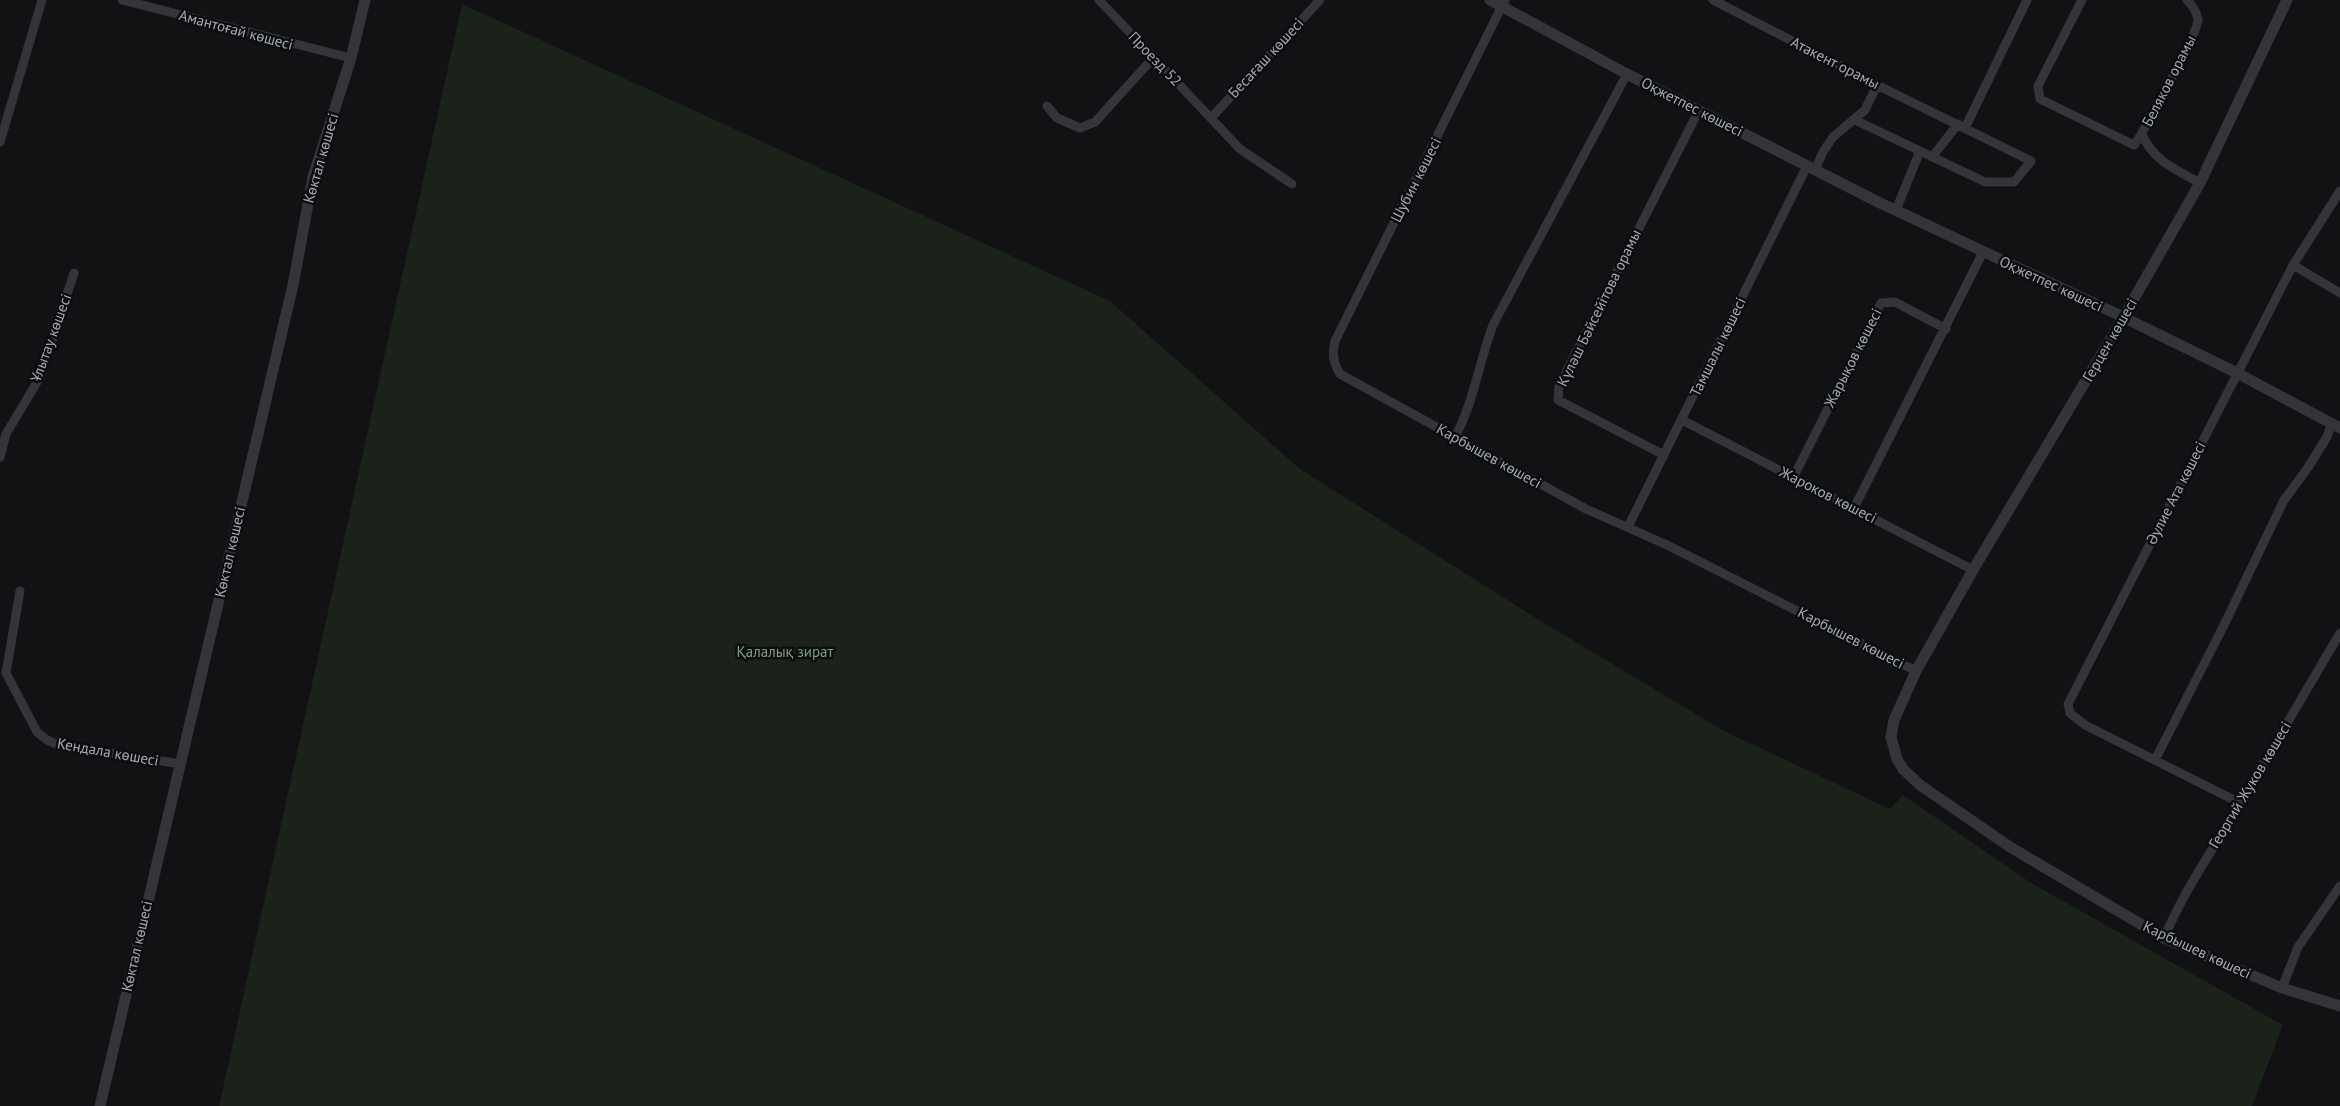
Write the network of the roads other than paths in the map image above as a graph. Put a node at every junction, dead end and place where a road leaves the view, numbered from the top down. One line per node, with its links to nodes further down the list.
1 (42, 0): 23 (street)
2 (122, 0): 14 (street, Амантоғай көшесі)
3 (365, 0): 14 (street, Көктал көшесі)
4 (1099, 0): 13 (street, Проезд 52)
5 (1320, 0): 19 (street, Бесағаш көшесі)
6 (1490, 0): 12 (street, Оқжетпес көшесі)
7 (1713, 0): 16 (street, Атакент орамы)
8 (2027, 0): 21 (street)
9 (2082, 0): 22 (street)
10 (2186, 0): 22 (street, Беляков орамы)
11 (2287, 0): 28 (street, Герцен көшесі)
12 (1504, 3): 15 (street, Оқжетпес көшесі); 37 (street, Шубин көшесі)
13 (1154, 57): 17 (street); 19 (street, Проезд 52)
14 (351, 58): 52 (street, Көктал көшесі)
15 (1626, 74): 18 (street, Оқжетпес көшесі); 41 (street)
16 (1876, 85): 20 (street, Тамшалы көшесі); 21 (street, Атакент орамы)
17 (1047, 106)
18 (1699, 110): 26 (street, Оқжетпес көшесі); 42 (street, Күләш Бәйсейітова орамы)
19 (1212, 117): 27 (street, Проезд 52)
20 (1855, 120): 24 (street); 26 (street, Тамшалы көшесі)
21 (1962, 126): 25 (street); 25 (street, Атакент орамы)
22 (2142, 135): 28 (street)
23 (0, 142)
24 (1920, 151): 25 (street); 30 (street)
25 (1932, 157)
26 (1811, 168): 30 (street, Оқжетпес көшесі); 39 (street, Тамшалы көшесі)
27 (1292, 184)
28 (2200, 184): 35 (street, Герцен көшесі)
29 (2340, 191): 32 (street, Әулие Ата көшесі)
30 (1896, 210): 31 (street, Оқжетпес көшесі)
31 (1983, 252): 35 (street, Оқжетпес көшесі); 36 (street)
32 (2292, 265): 34 (street); 38 (street, Әулие Ата көшесі)
33 (74, 273): 43 (street, Ұлытау көшесі)
34 (2340, 293)
35 (2123, 317): 38 (street, Оқжетпес көшесі); 47 (street, Герцен көшесі)
36 (1946, 329): 44 (street, Жарықов көшесі); 45 (street)
37 (1334, 362): 41 (street, Карбышев көшесі)
38 (2237, 373): 40 (street, Оқжетпес көшесі); 51 (street, Әулие Ата көшесі)
39 (1682, 420): 42 (street, Тамшалы көшесі); 44 (street, Жароков көшесі)
40 (2336, 425): 51 (street)
41 (1455, 437): 46 (street, Карбышев көшесі)
42 (1664, 456): 46 (street, Тамшалы көшесі)
43 (0, 457)
44 (1793, 478): 45 (street, Жароков көшесі)
45 (1854, 508): 47 (street, Жароков көшесі)
46 (1628, 527): 50 (street, Карбышев көшесі)
47 (1973, 570): 50 (street, Герцен көшесі)
48 (20, 591): 52 (street, Кендала көшесі)
49 (2340, 633): 53 (street, Георгий Жуков көшесі)
50 (1916, 671): 55 (street, Карбышев көшесі)
51 (2155, 760): 53 (street, Әулие Ата көшесі)
52 (181, 764): 58 (street, Көктал көшесі)
53 (2240, 803): 55 (street, Георгий Жуков көшесі)
54 (2340, 886): 56 (street)
55 (2164, 938): 56 (street, Карбышев көшесі)
56 (2282, 988): 57 (street, Карбышев көшесі)
57 (2340, 1006)
58 (100, 1106)

